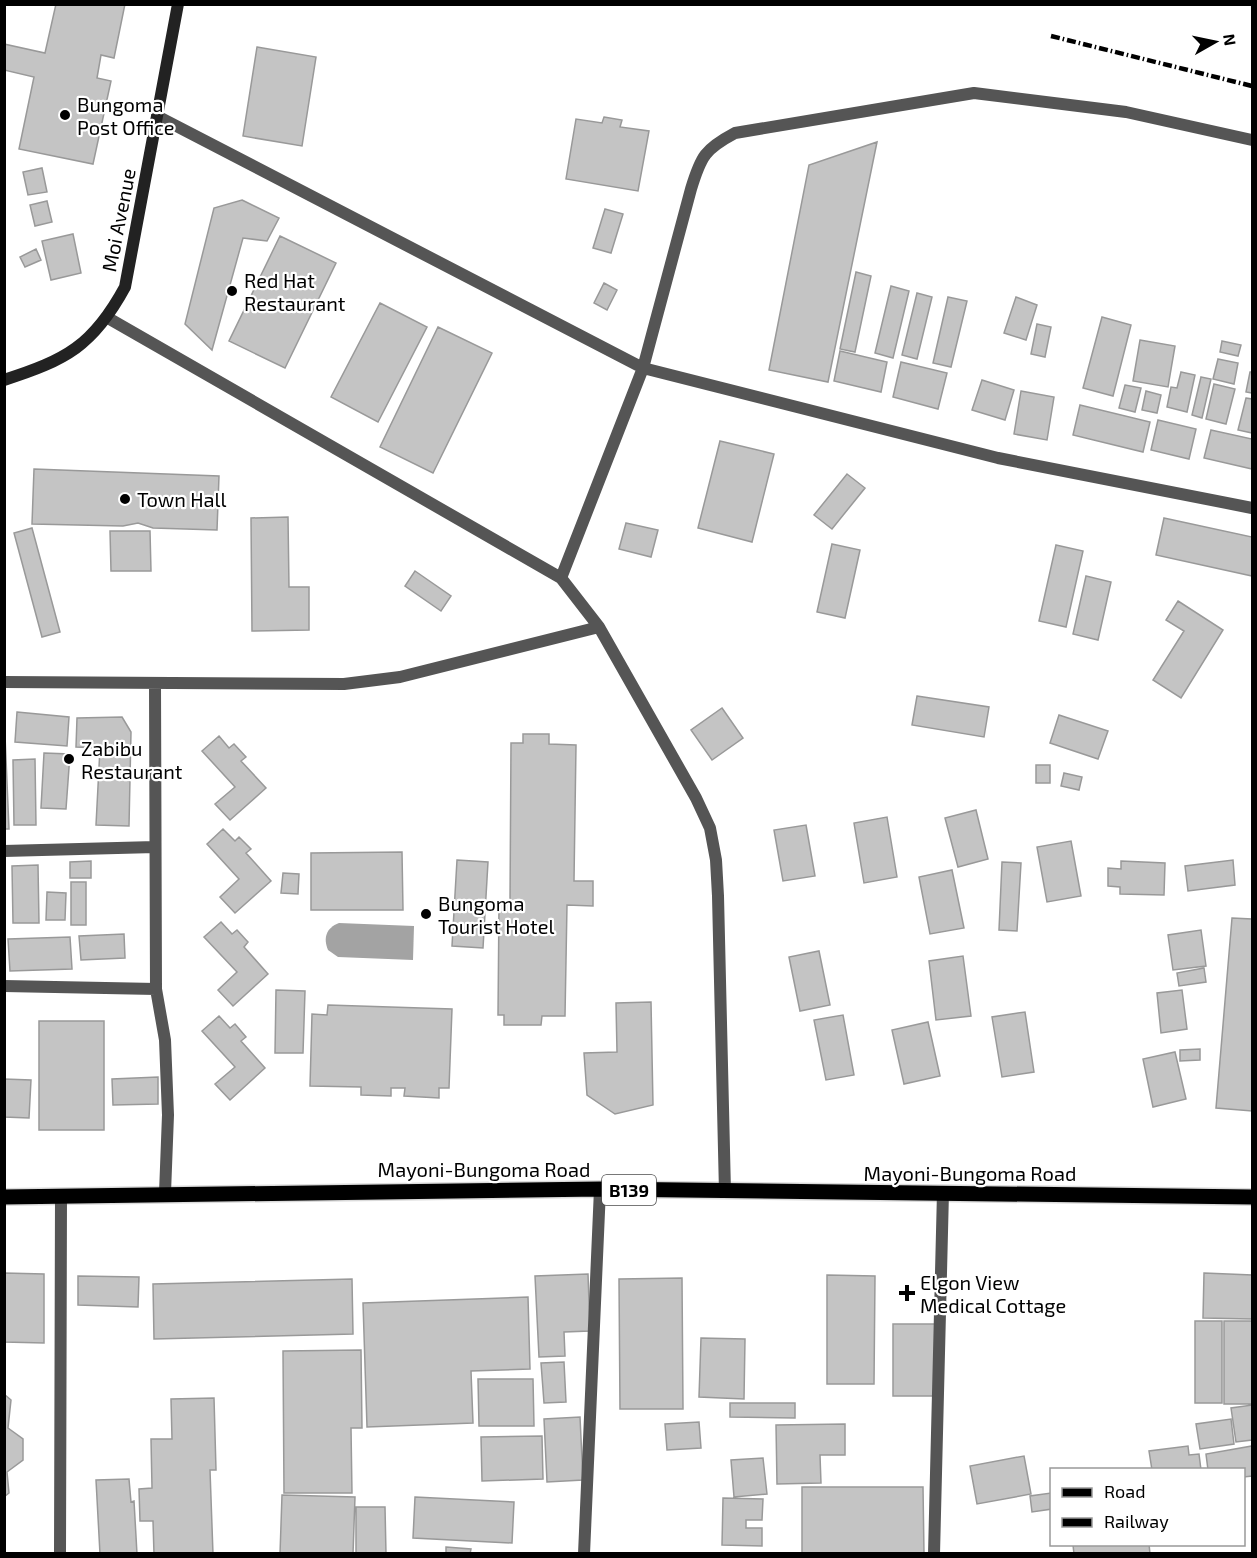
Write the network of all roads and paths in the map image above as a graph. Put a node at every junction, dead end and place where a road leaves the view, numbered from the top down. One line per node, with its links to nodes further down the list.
1 (178, 4): 2 (street, Moi Avenue)
2 (157, 116): 4 (street, Moi Avenue); 5 (street)
3 (1252, 140): 5 (street)
4 (108, 318): 6 (street, Moi Avenue); 8 (street)
5 (643, 368): 7 (street); 8 (street)
6 (4, 381)
7 (1252, 508)
8 (561, 578): 9 (street)
9 (598, 627): 11 (street); 17 (street)
10 (4, 682): 11 (street)
11 (155, 684): 12 (street)
12 (155, 847): 13 (street); 15 (street)
13 (4, 851)
14 (4, 987): 15 (street)
15 (156, 989): 19 (street)
16 (600, 1189): 17 (main road, Mayoni-Bungoma Road / B139); 19 (main road, Mayoni-Bungoma Road / B139); 24 (street)
17 (725, 1192): 18 (main road, Mayoni-Bungoma Road / B139)
18 (943, 1192): 22 (main road, Mayoni-Bungoma Road / B139); 25 (street)
19 (165, 1193): 21 (main road, Mayoni-Bungoma Road / B139)
20 (4, 1197): 21 (main road, Mayoni-Bungoma Road / B139)
21 (61, 1197): 23 (street)
22 (1252, 1197)
23 (60, 1554)
24 (584, 1554)
25 (934, 1554)

